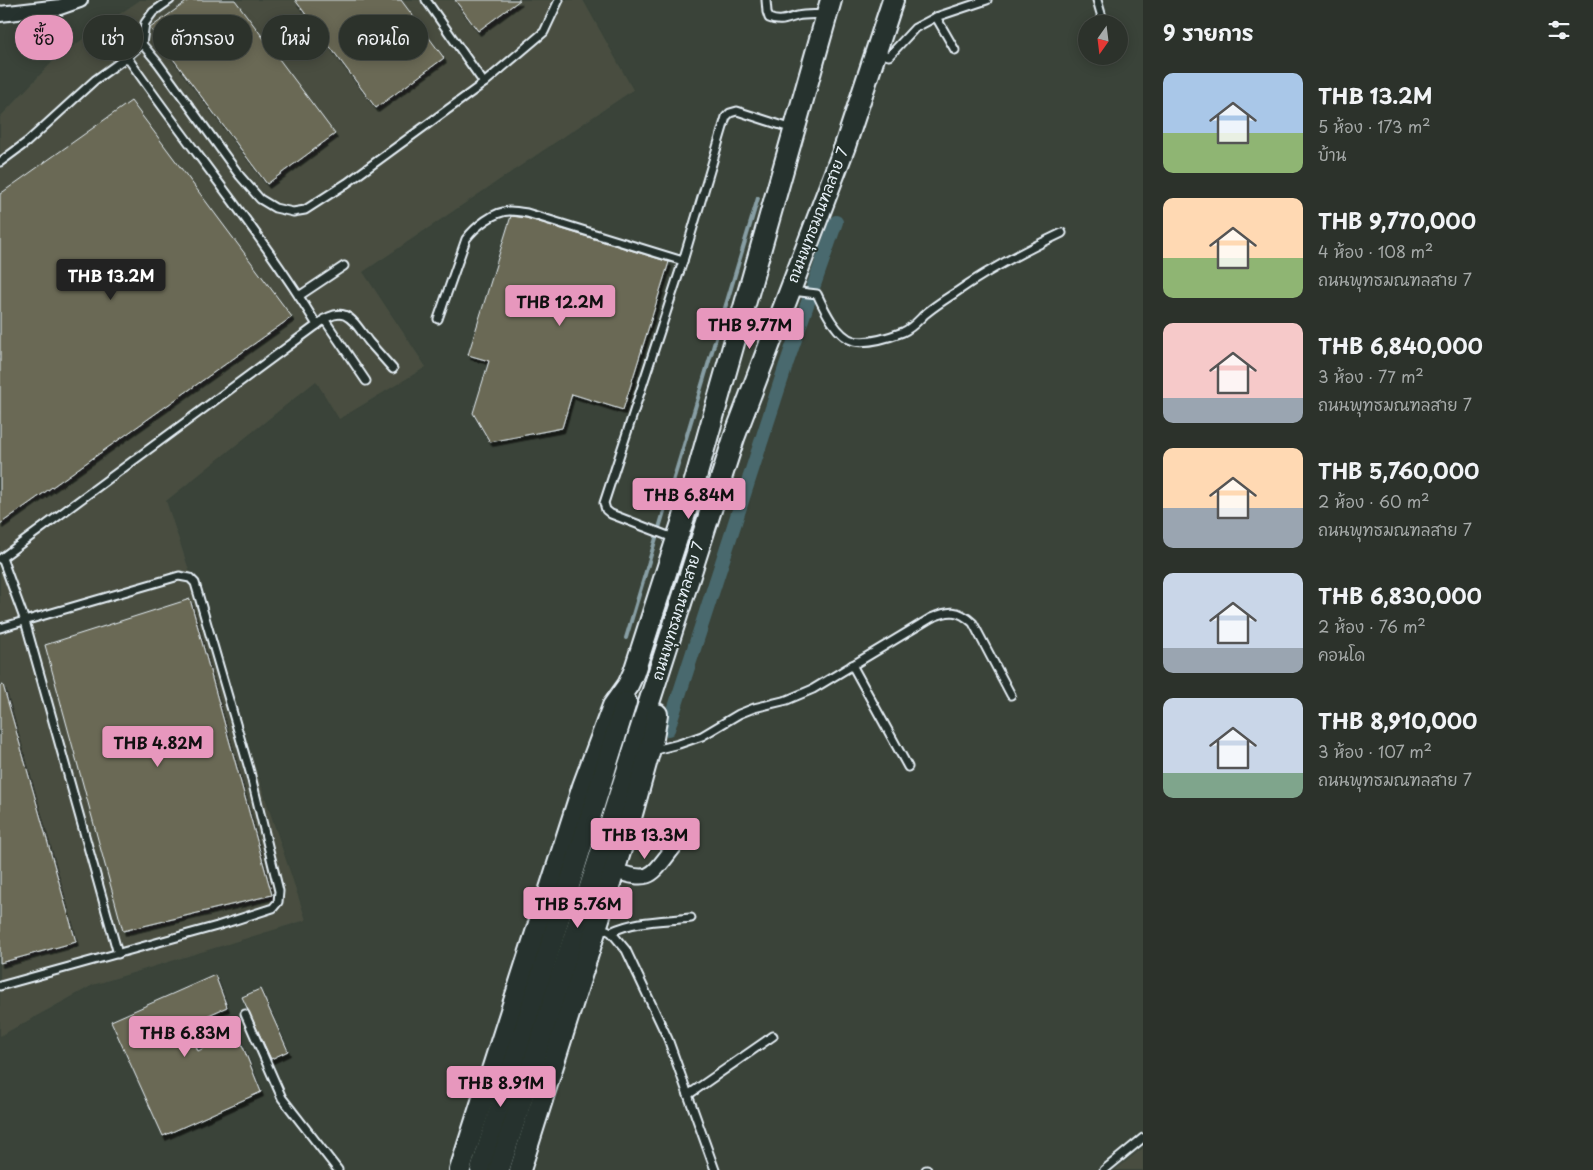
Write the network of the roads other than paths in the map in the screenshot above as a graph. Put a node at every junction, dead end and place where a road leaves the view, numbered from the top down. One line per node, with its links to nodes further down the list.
1 (80, 0): 10 (street)
2 (170, 0): 13 (lane)
3 (426, 0): 19 (lane)
4 (558, 0): 19 (lane)
5 (766, 0): 9 (lane)
6 (893, 0): 16 (main road, ถนนพุทธมณฑลสาย 7)
7 (987, 0): 12 (lane)
8 (1097, 0): 11 (lane)
9 (829, 7): 20 (main road, ถนนพุทธมณฑลสาย 7)
10 (0, 14)
11 (1101, 15)
12 (936, 18): 15 (lane); 16 (lane)
13 (143, 39)
14 (143, 45): 19 (lane)
15 (955, 50)
16 (875, 53): 25 (main road, ถนนพุทธมณฑลสาย 7)
17 (123, 60): 21 (lane)
18 (129, 60): 26 (lane)
19 (484, 83)
20 (794, 129): 23 (lane); 32 (main road, ถนนพุทธมณฑลสาย 7)
21 (0, 162)
22 (1062, 233): 25 (lane)
23 (683, 260): 28 (lane); 32 (lane)
24 (344, 266): 26 (lane)
25 (789, 291): 38 (main road, ถนนพุทธมณฑลสาย 7)
26 (299, 296): 29 (lane)
27 (324, 319): 29 (lane); 30 (lane); 31 (lane)
28 (438, 319)
29 (317, 325): 33 (lane)
30 (393, 369)
31 (366, 381)
32 (676, 539): 37 (main road, ถนนพุทธมณฑลสาย 7)
33 (1, 559): 34 (lane)
34 (26, 621): 35 (lane); 46 (lane); 46 (lane)
35 (0, 628)
36 (852, 665): 39 (lane); 40 (lane); 41 (lane)
37 (628, 685): 50 (main road); 54 (main road)
38 (654, 690): 40 (main road); 50 (main road, ถนนพุทธมณฑลสาย 7)
39 (1011, 695)
40 (650, 751): 43 (main road)
41 (908, 767)
42 (674, 847): 43 (street)
43 (615, 872): 45 (main road)
44 (691, 918): 45 (lane)
45 (604, 929): 51 (lane); 57 (main road)
46 (118, 954): 47 (lane)
47 (0, 986)
48 (245, 1014): 53 (lane)
49 (773, 1036): 51 (lane)
50 (527, 1054): 55 (main road); 56 (main road)
51 (688, 1095): 58 (lane)
52 (1143, 1138): 59 (lane)
53 (338, 1170)
54 (460, 1170)
55 (481, 1170)
56 (499, 1170)
57 (520, 1170)
58 (715, 1170)
59 (1104, 1170)

